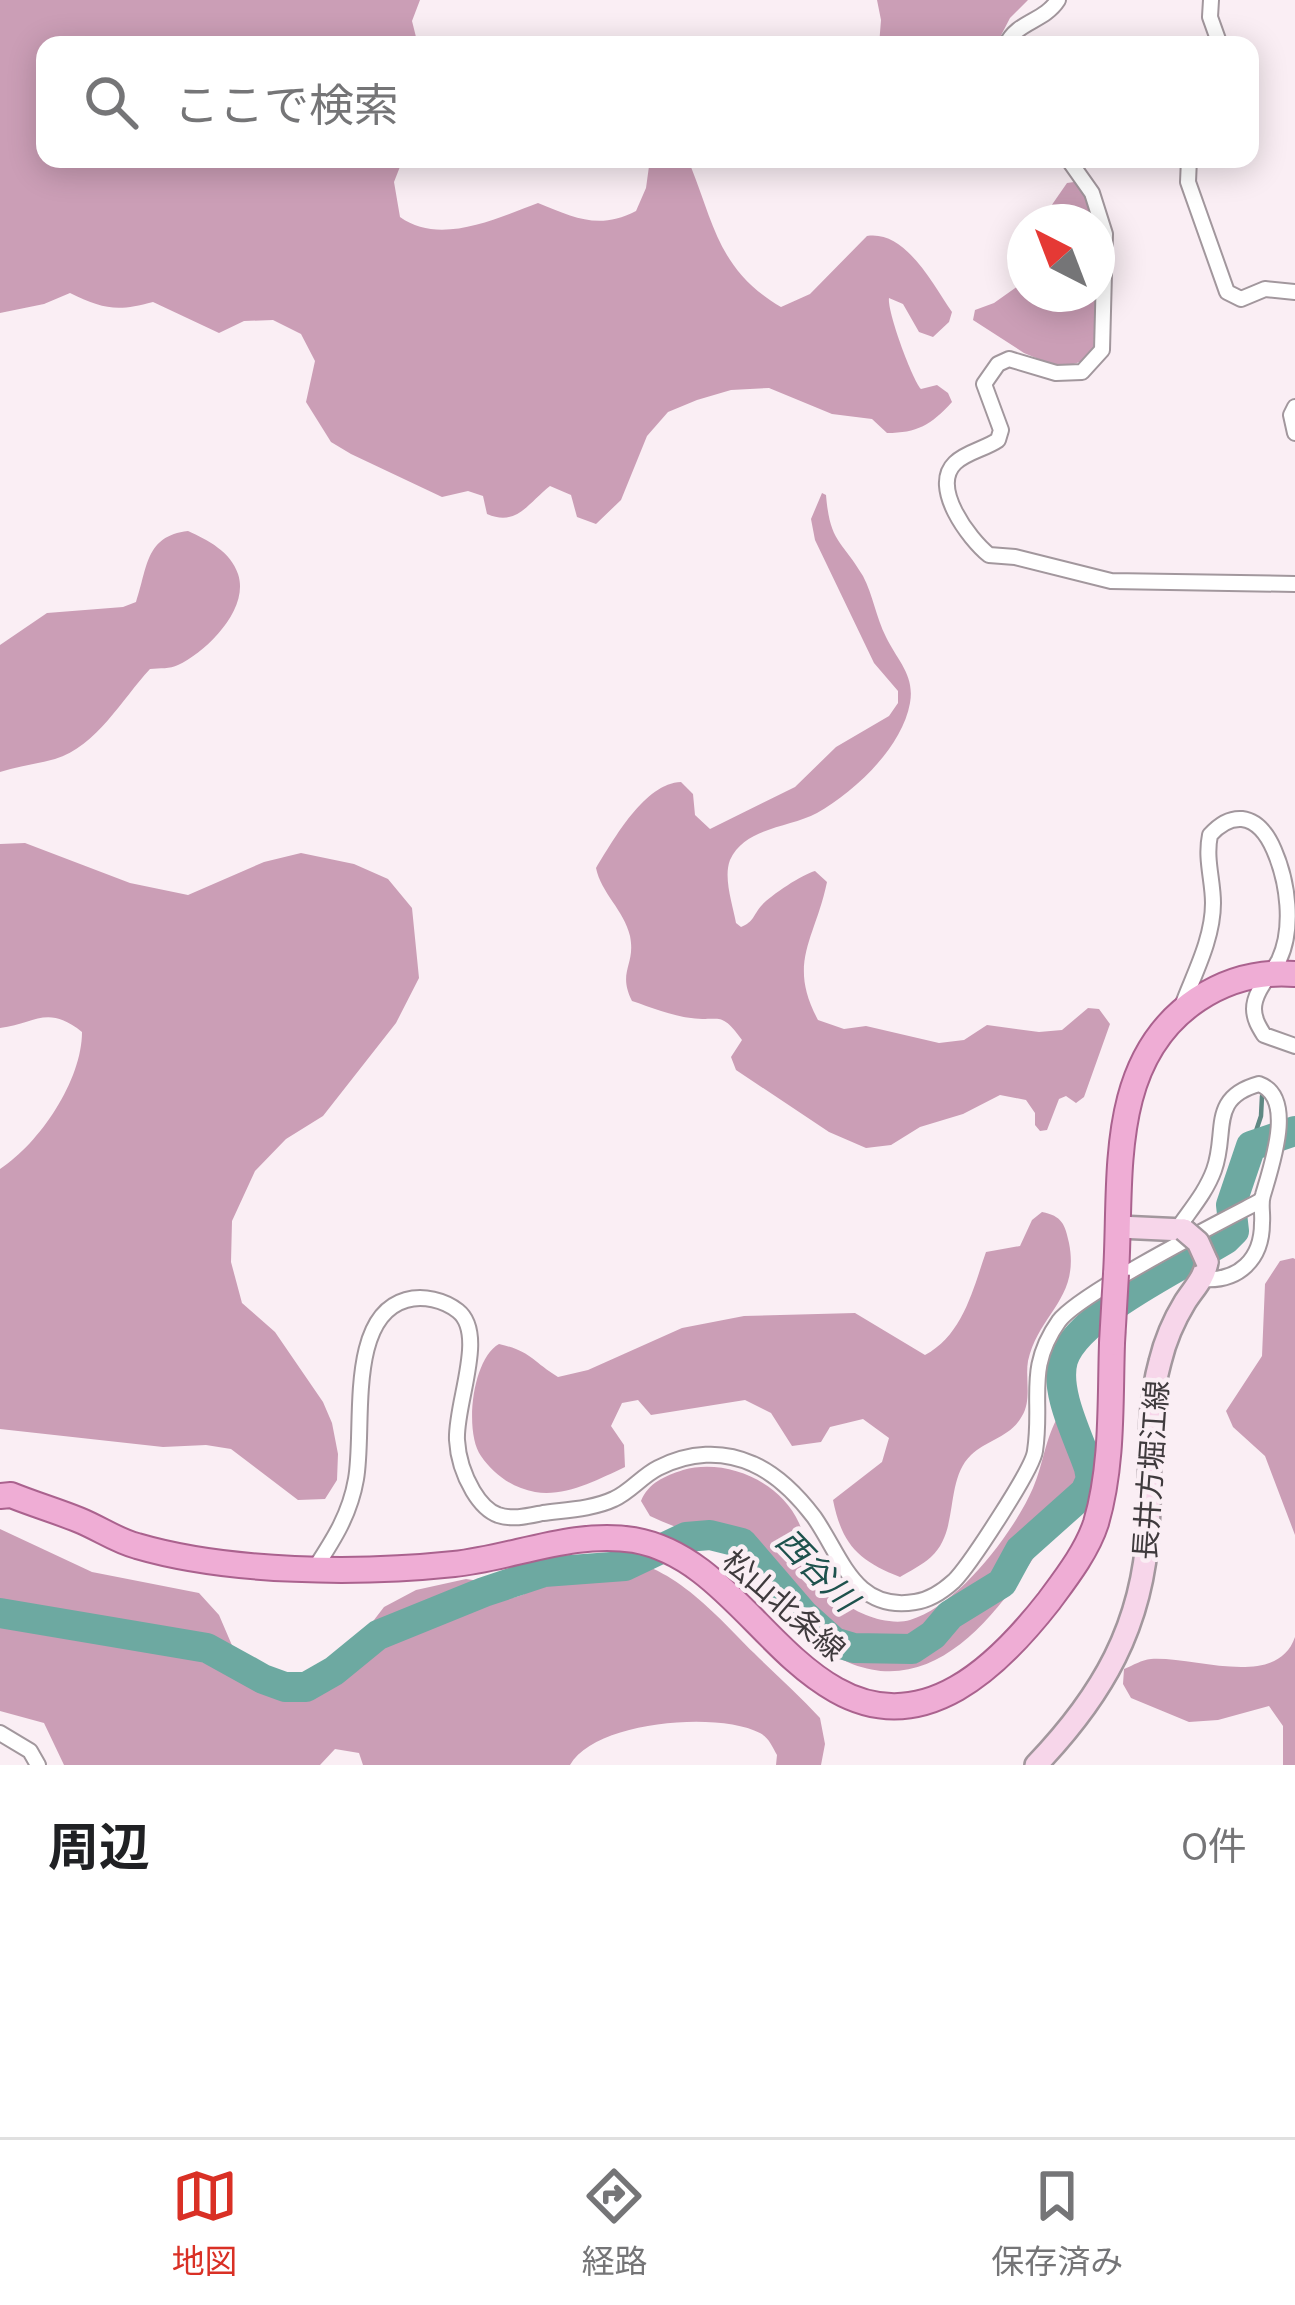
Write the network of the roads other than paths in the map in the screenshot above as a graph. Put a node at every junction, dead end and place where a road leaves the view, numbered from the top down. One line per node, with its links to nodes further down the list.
1 (1058, 0): 3 (street)
2 (1211, 0): 4 (street)
3 (1013, 36)
4 (1217, 36)
5 (1074, 168): 10 (street)
6 (1189, 168): 7 (street)
7 (1295, 292)
8 (1295, 406): 9 (street)
9 (1295, 433)
10 (1295, 584)
11 (1283, 973): 12 (main road, 松山北条線); 12 (street); 13 (street)
12 (1180, 1011): 15 (main road, 松山北条線)
13 (1295, 1046)
14 (1260, 1201): 16 (street); 17 (street); 19 (street)
15 (1119, 1227): 16 (main road); 19 (main road, 松山北条線, bridge)
16 (1181, 1229): 17 (main road, bridge)
17 (1205, 1270): 22 (main road, 長井方堀江線)
18 (0, 1496): 19 (main road, 松山北条線)
19 (315, 1568)
20 (0, 1733): 21 (street)
21 (38, 1765)
22 (1036, 1765)

